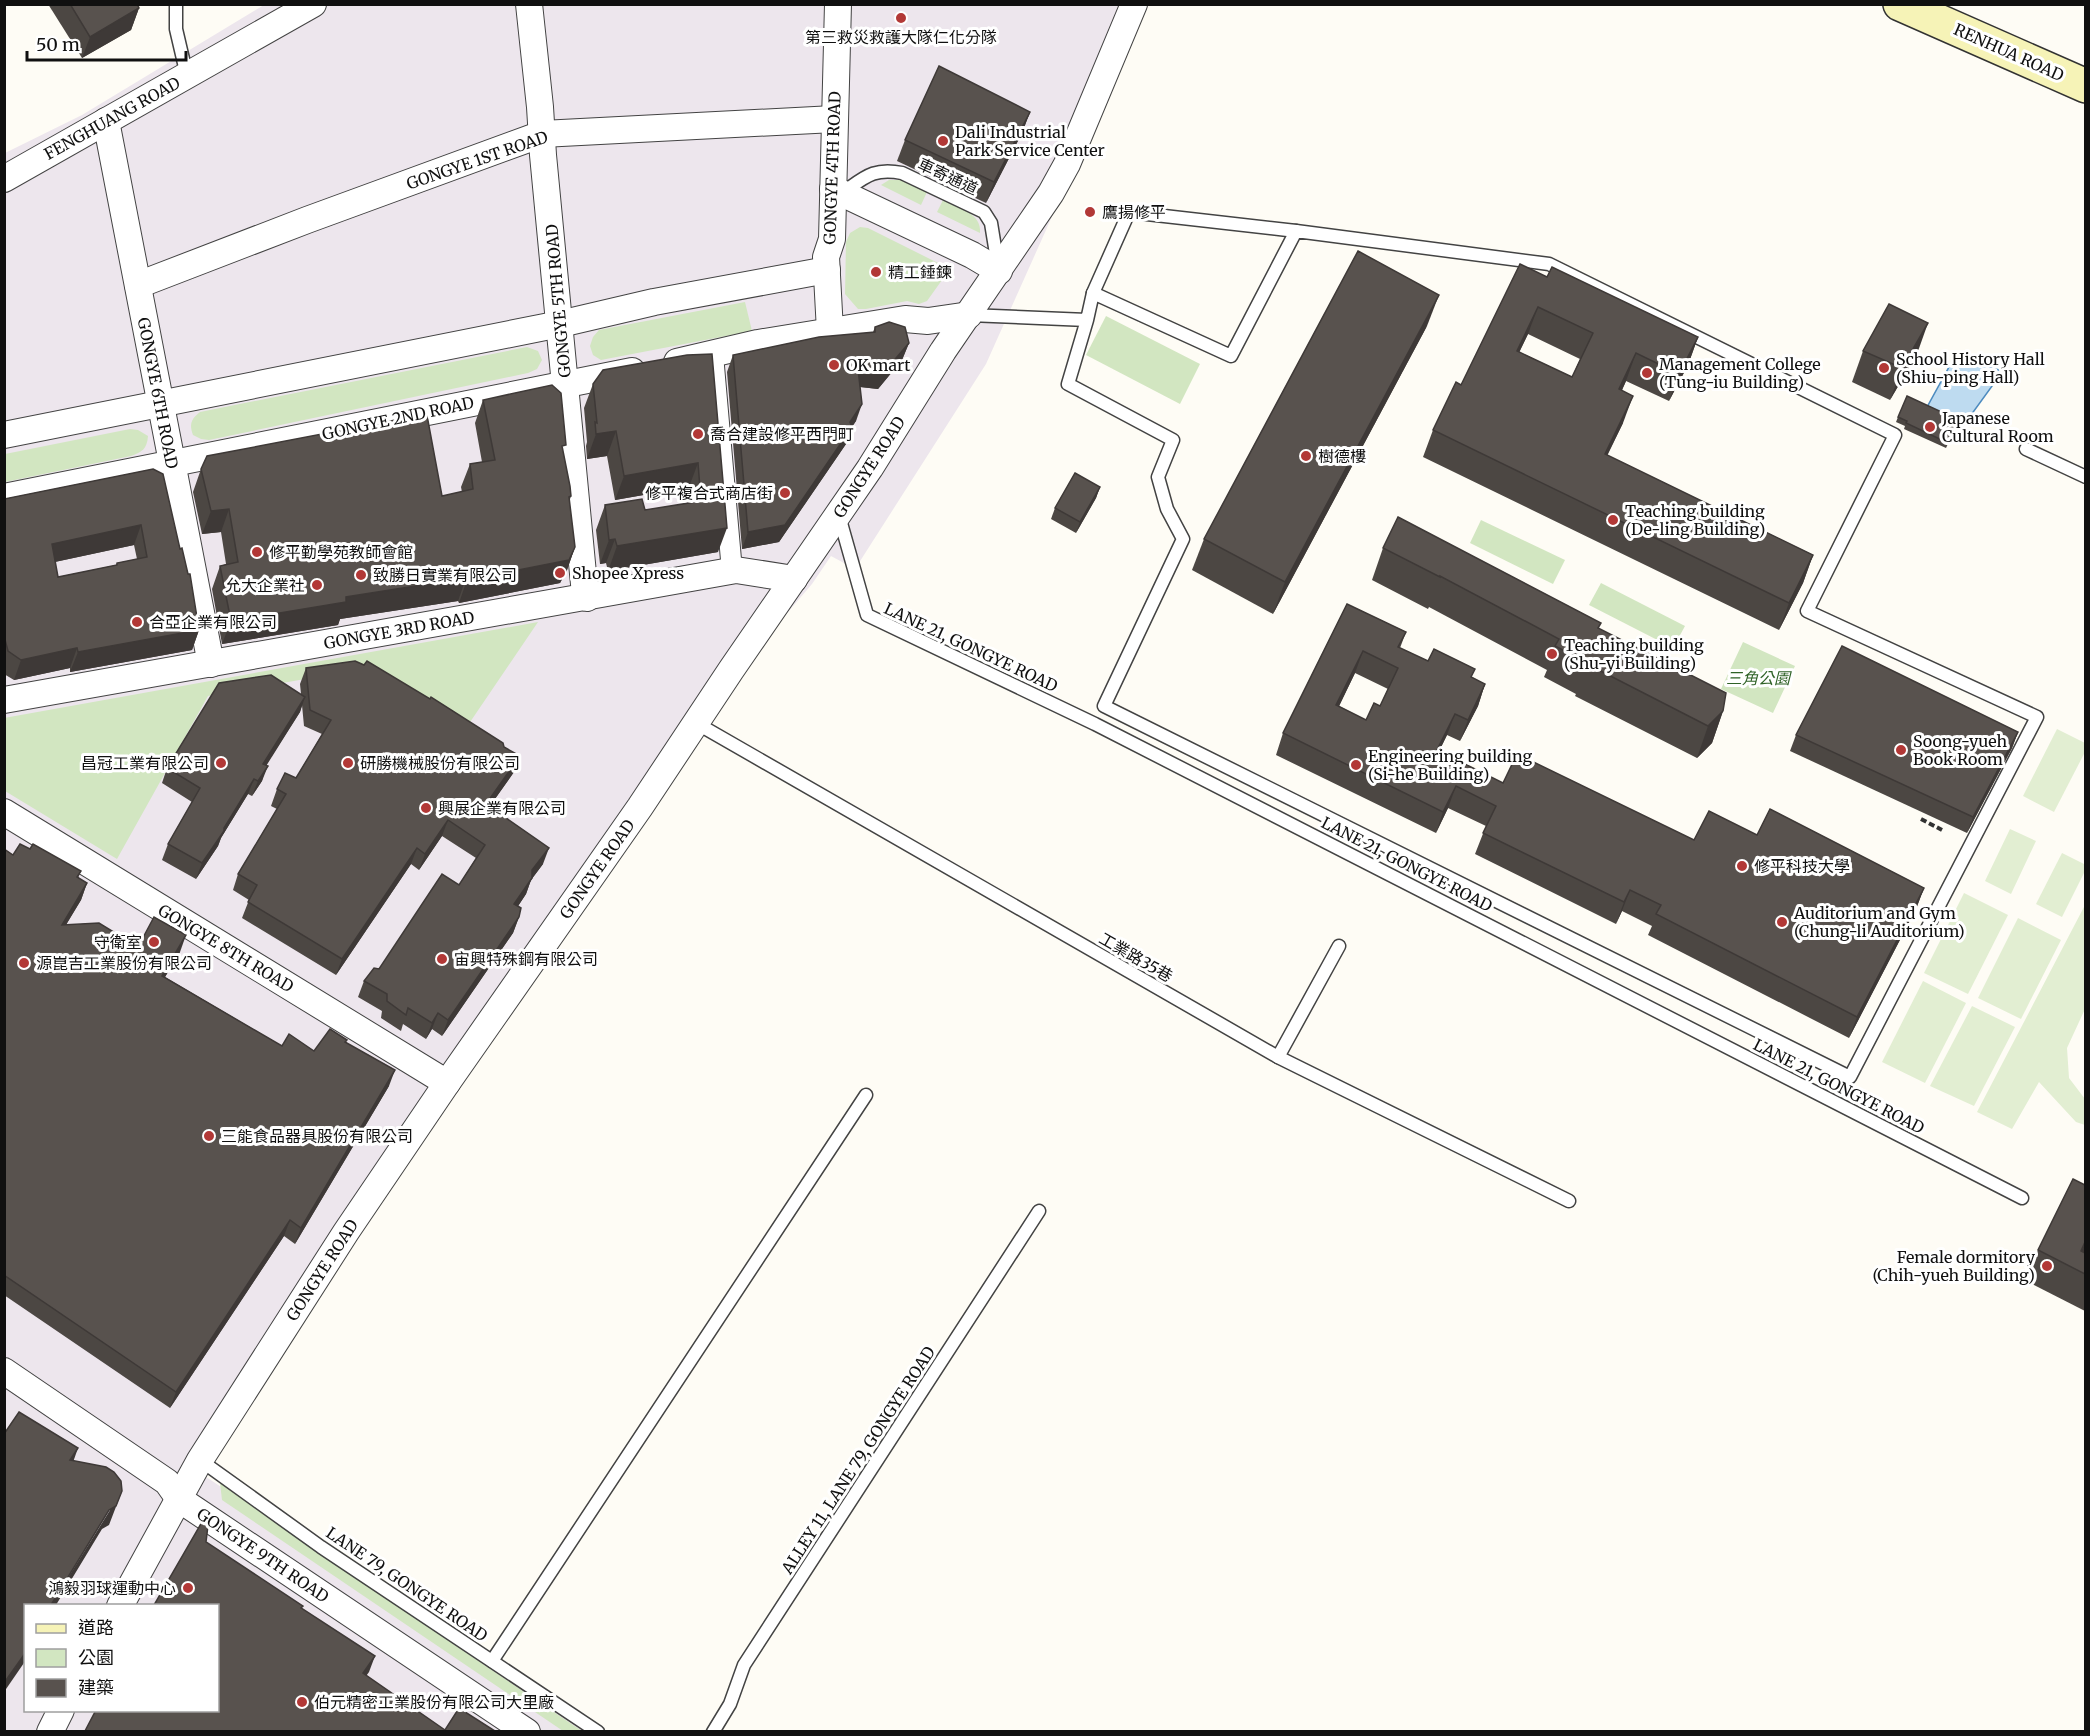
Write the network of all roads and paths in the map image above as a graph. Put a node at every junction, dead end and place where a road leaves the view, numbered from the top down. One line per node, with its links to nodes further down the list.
1 (176, 4): 7 (lane)
2 (313, 4): 7 (street, FENGHUANG ROAD)
3 (529, 4): 11 (street, GONGYE 5TH ROAD)
4 (838, 4): 9 (street, GONGYE 4TH ROAD)
5 (1134, 4): 16 (street, GONGYE ROAD)
6 (1900, 4): 8 (main road, RENHUA ROAD)
7 (187, 76): 10 (street, FENGHUANG ROAD)
8 (2085, 86)
9 (834, 119): 11 (street, GONGYE 1ST ROAD); 13 (street, GONGYE 4TH ROAD)
10 (106, 121): 12 (street, FENGHUANG ROAD); 17 (street, GONGYE 6TH ROAD)
11 (542, 134): 17 (street, GONGYE 1ST ROAD); 21 (street, GONGYE 5TH ROAD)
12 (4, 179)
13 (837, 191): 15 (street, GONGYE 4TH ROAD); 16 (street); 16 (lane, 車寄通道)
14 (1296, 231): 18 (lane); 18 (lane); 37 (lane)
15 (827, 270): 21 (street); 22 (street, GONGYE 4TH ROAD)
16 (999, 271): 19 (street, GONGYE ROAD)
17 (138, 285): 25 (street, GONGYE 6TH ROAD)
18 (1093, 293): 20 (lane)
19 (969, 315): 20 (lane); 22 (street, GONGYE 2ND ROAD); 31 (street, GONGYE ROAD)
20 (1087, 320): 37 (lane)
21 (560, 324): 24 (street, GONGYE 5TH ROAD); 25 (street)
22 (830, 331): 23 (street, GONGYE 2ND ROAD)
23 (712, 355): 24 (street, GONGYE 2ND ROAD); 32 (street)
24 (565, 384): 28 (street, GONGYE 2ND ROAD); 34 (street, GONGYE 5TH ROAD)
25 (160, 403): 26 (street); 28 (street, GONGYE 6TH ROAD)
26 (4, 435)
27 (2025, 449): 29 (lane)
28 (172, 464): 30 (street, GONGYE 2ND ROAD); 35 (street, GONGYE 6TH ROAD)
29 (2085, 477)
30 (4, 497)
31 (838, 514): 33 (street, GONGYE ROAD); 39 (lane, LANE 21, GONGYE ROAD)
32 (732, 571): 33 (street, GONGYE 3RD ROAD); 34 (street, GONGYE 3RD ROAD)
33 (794, 579): 38 (street, GONGYE ROAD)
34 (587, 598): 35 (street, GONGYE 3RD ROAD)
35 (211, 664): 36 (street, GONGYE 3RD ROAD)
36 (4, 700)
37 (1104, 706): 39 (lane)
38 (696, 723): 44 (lane, 工業路35巷); 45 (street, GONGYE ROAD)
39 (1095, 724): 47 (lane, LANE 21, GONGYE ROAD)
40 (4, 812): 45 (street, GONGYE 8TH ROAD)
41 (1921, 819): 42 (path)
42 (1942, 830)
43 (1339, 946): 44 (lane)
44 (1278, 1057): 48 (lane, 工業路35巷)
45 (447, 1083): 51 (street, GONGYE ROAD)
46 (866, 1095): 54 (lane)
47 (2022, 1198)
48 (1569, 1201)
49 (1040, 1211): 59 (lane, ALLEY 11, LANE 79, GONGYE ROAD)
50 (4, 1371): 52 (street, GONGYE 9TH ROAD)
51 (200, 1460): 52 (street, GONGYE ROAD); 54 (lane, LANE 79, GONGYE ROAD)
52 (179, 1499): 53 (street, GONGYE ROAD); 57 (street, GONGYE 9TH ROAD)
53 (121, 1604)
54 (492, 1661): 58 (lane, LANE 79, GONGYE ROAD)
55 (60, 1712): 56 (street)
56 (50, 1731)
57 (527, 1731)
58 (598, 1731)
59 (713, 1731)

